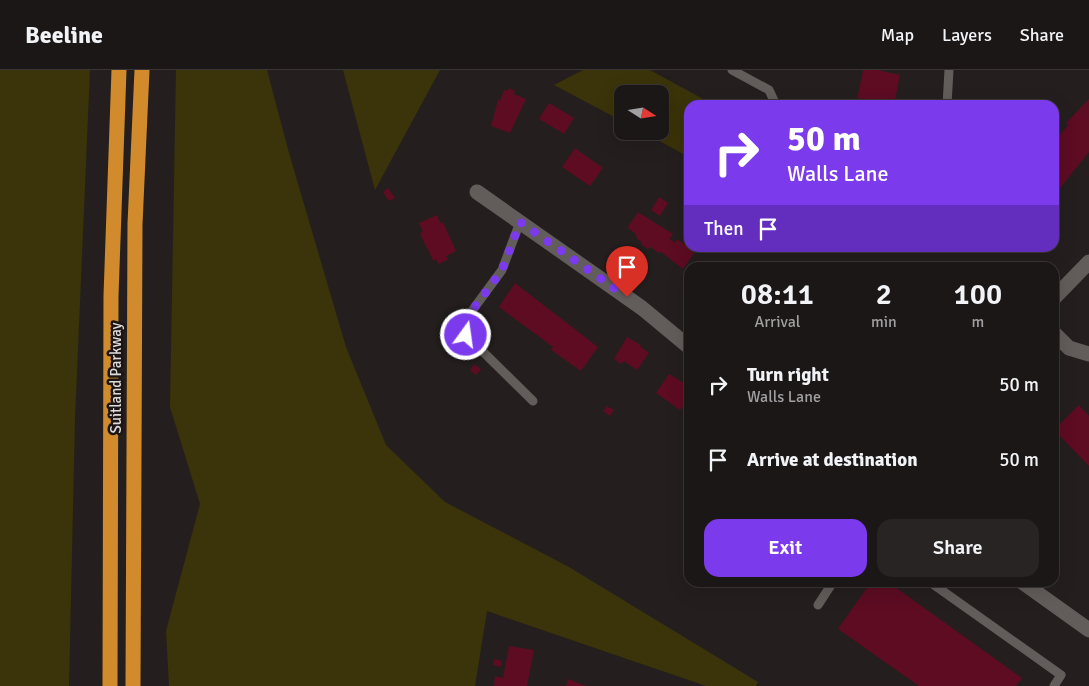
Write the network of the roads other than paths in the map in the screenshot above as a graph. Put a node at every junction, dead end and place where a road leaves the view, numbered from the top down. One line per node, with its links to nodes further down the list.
1 (119, 70): 20 (highway, Suitland Parkway)
2 (142, 70): 21 (highway, Suitland Parkway)
3 (732, 70): 5 (lane)
4 (948, 70): 6 (lane)
5 (774, 100)
6 (947, 100)
7 (477, 192): 8 (street)
8 (520, 222): 12 (street); 14 (lane)
9 (1089, 262): 10 (street)
10 (1059, 293)
11 (1059, 339): 13 (street)
12 (684, 343)
13 (1089, 354)
14 (533, 401)
15 (830, 587): 18 (lane)
16 (937, 587): 22 (lane)
17 (1029, 587): 19 (street)
18 (818, 605)
19 (1089, 630)
20 (110, 686)
21 (133, 686)
22 (1054, 686)

